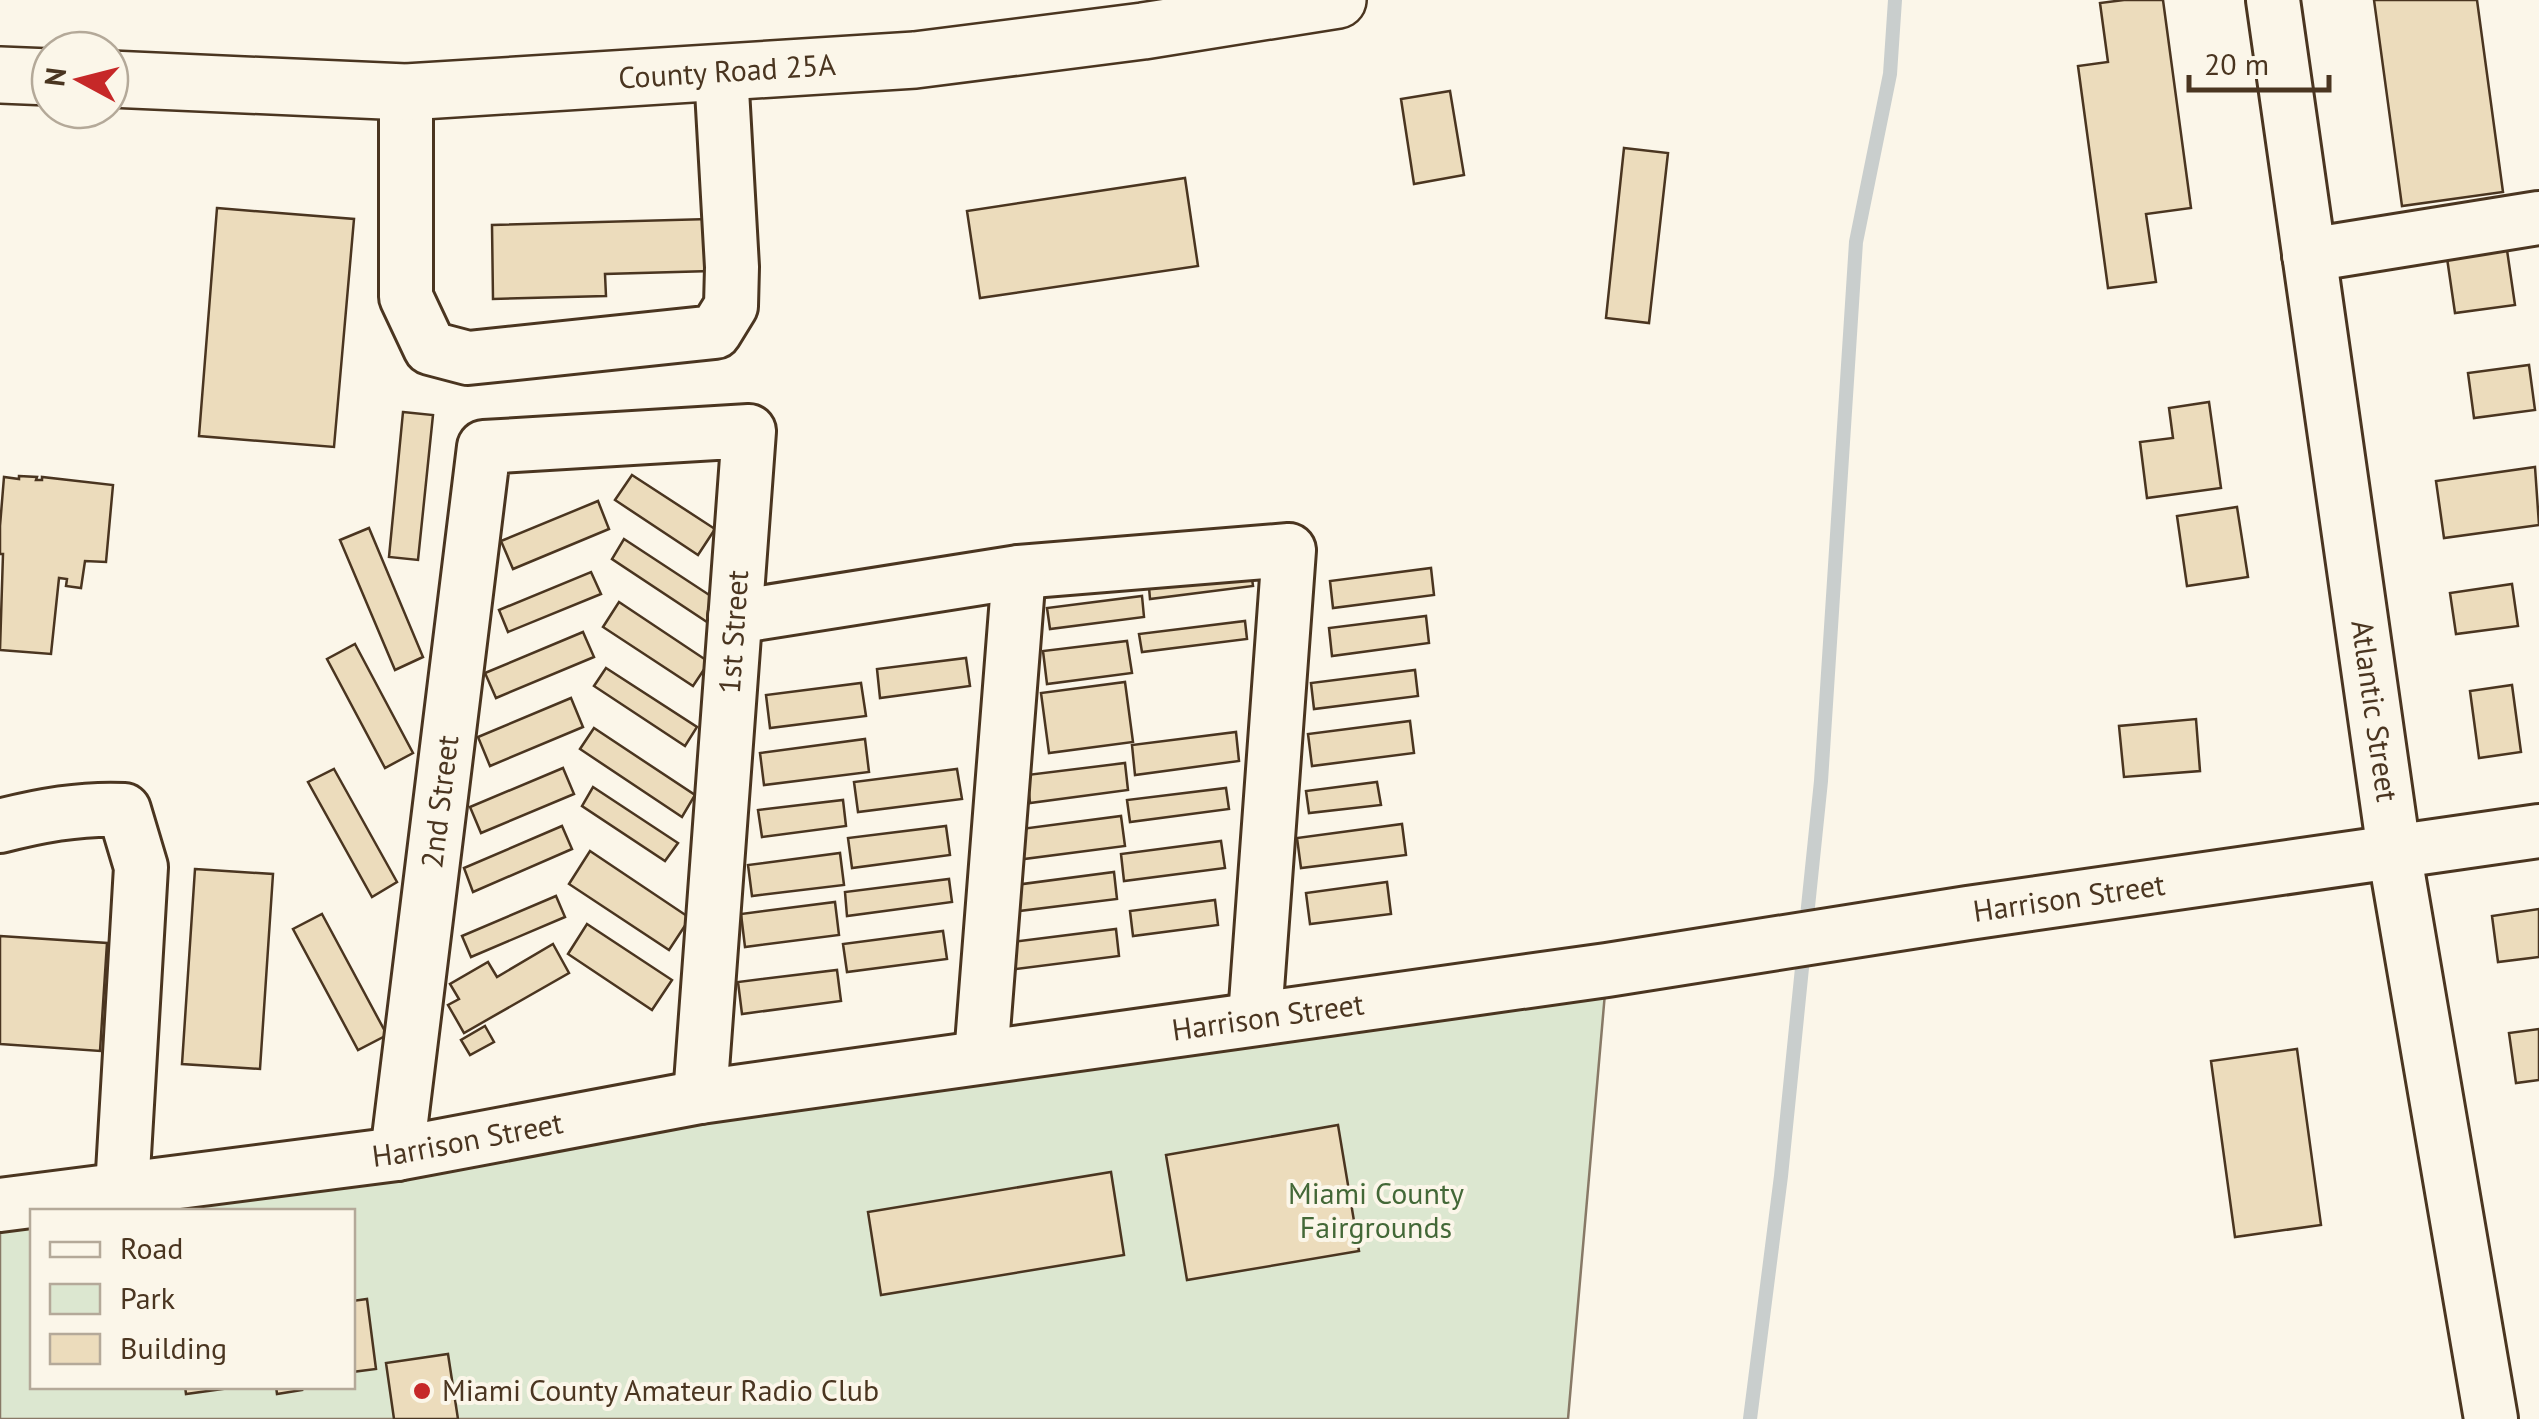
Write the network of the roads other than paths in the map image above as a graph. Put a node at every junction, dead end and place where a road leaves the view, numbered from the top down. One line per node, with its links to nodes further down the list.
1 (1338, 0): 3 (main road, County Road 25A)
2 (2273, 0): 10 (street, Atlantic Street)
3 (1244, 7): 4 (main road, County Road 25A)
4 (721, 72): 8 (main road, County Road 25A); 8 (street)
5 (0, 75): 6 (main road)
6 (30, 76)
7 (130, 81): 8 (main road, County Road 25A)
8 (406, 92)
9 (2539, 218): 10 (street)
10 (2309, 255): 16 (street, Atlantic Street)
11 (484, 447): 13 (street, 1st Street); 20 (street, 2nd Street)
12 (1018, 572): 13 (street); 17 (street); 18 (street)
13 (735, 617): 19 (street, 1st Street)
14 (0, 826): 21 (street)
15 (2539, 831): 16 (street, Harrison Street)
16 (2394, 851): 17 (street, Harrison Street); 23 (street, Atlantic Street)
17 (1255, 1017): 18 (street, Harrison Street)
18 (981, 1057): 19 (street, Harrison Street)
19 (700, 1097): 20 (street, Harrison Street)
20 (397, 1154): 21 (street, Harrison Street)
21 (122, 1189): 22 (street, Harrison Street)
22 (0, 1204)
23 (2491, 1419)

